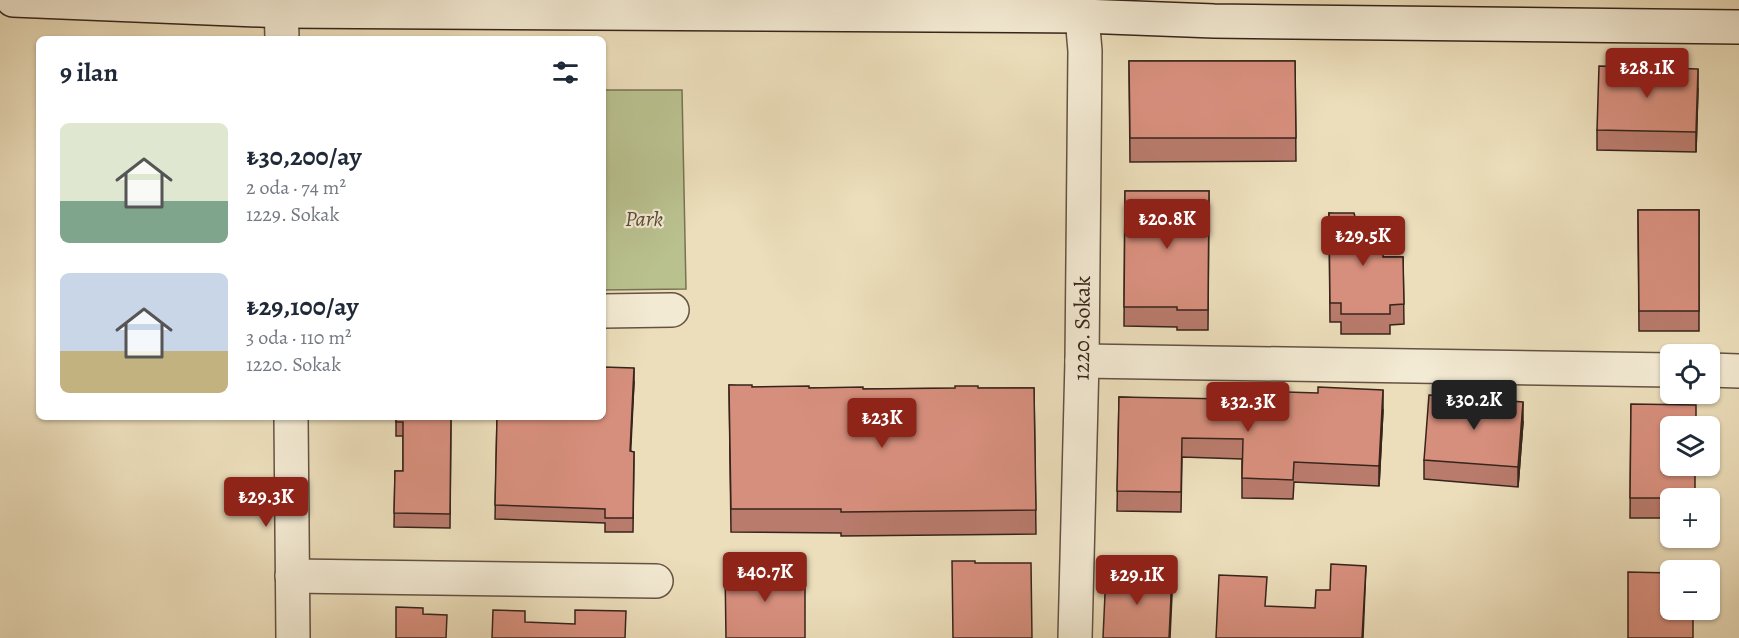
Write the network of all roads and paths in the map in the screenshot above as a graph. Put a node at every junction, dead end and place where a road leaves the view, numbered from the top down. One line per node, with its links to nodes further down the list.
1 (5, 0): 3 (street)
2 (13, 0): 6 (street)
3 (0, 2)
4 (679, 7): 5 (street); 6 (street)
5 (1082, 16): 7 (street); 10 (street, 1220. Sokak)
6 (282, 17)
7 (1739, 27)
8 (606, 310): 9 (street)
9 (672, 310)
10 (1082, 361): 11 (street); 18 (street, 1220. Sokak)
11 (1660, 370)
12 (1720, 370): 13 (street)
13 (1739, 371)
14 (291, 420): 15 (street)
15 (292, 576): 16 (street); 17 (street)
16 (656, 581)
17 (293, 638)
18 (1075, 638)

